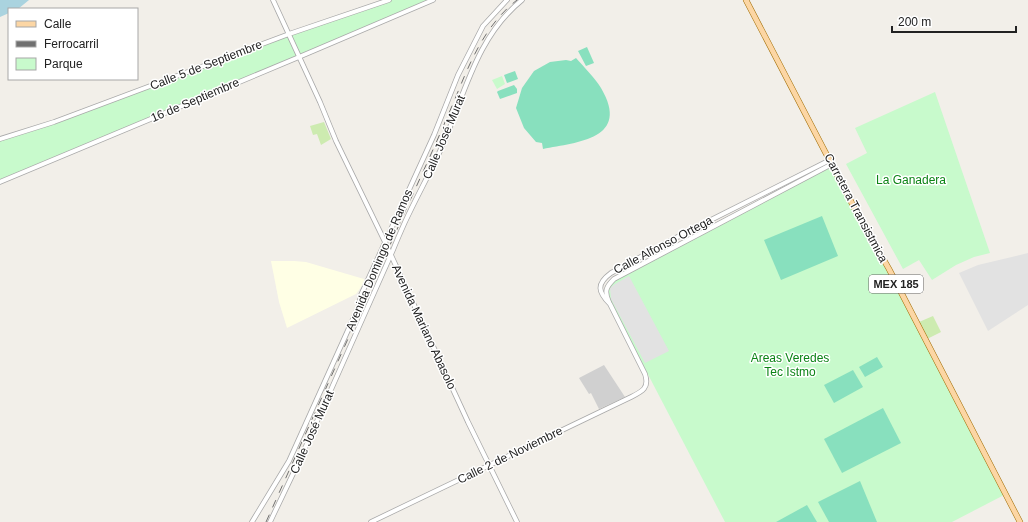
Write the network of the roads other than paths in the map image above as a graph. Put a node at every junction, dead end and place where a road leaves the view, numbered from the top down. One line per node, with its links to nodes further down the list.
1 (273, 0): 7 (street, Avenida Mariano Abasolo)
2 (389, 0): 7 (street, Calle 5 de Septiembre)
3 (433, 0): 8 (street, 16 de Septiembre)
4 (507, 0): 12 (street, Avenida Domingo de Ramos)
5 (522, 0): 13 (street, Calle José Murat)
6 (746, 0): 10 (main road, Carretera Transistmica / MEX 185)
7 (288, 34): 8 (street, Avenida Mariano Abasolo); 9 (street, Calle 5 de Septiembre)
8 (299, 57): 11 (street, 16 de Septiembre); 12 (street, Avenida Mariano Abasolo)
9 (0, 139)
10 (831, 162): 14 (street); 14 (street, Calle Alfonso Ortega); 21 (main road, Carretera Transistmica / MEX 185)
11 (0, 182)
12 (385, 242): 13 (street, Avenida Mariano Abasolo); 17 (street, Avenida Domingo de Ramos)
13 (390, 256): 16 (street, Avenida Mariano Abasolo); 18 (street, Calle José Murat)
14 (610, 304): 15 (street, Calle Alfonso Ortega)
15 (647, 384): 16 (street, Calle 2 de Noviembre)
16 (489, 465): 19 (street, Calle 2 de Noviembre); 20 (street, Avenida Mariano Abasolo)
17 (252, 522)
18 (270, 522)
19 (371, 522)
20 (516, 522)
21 (1020, 522)

